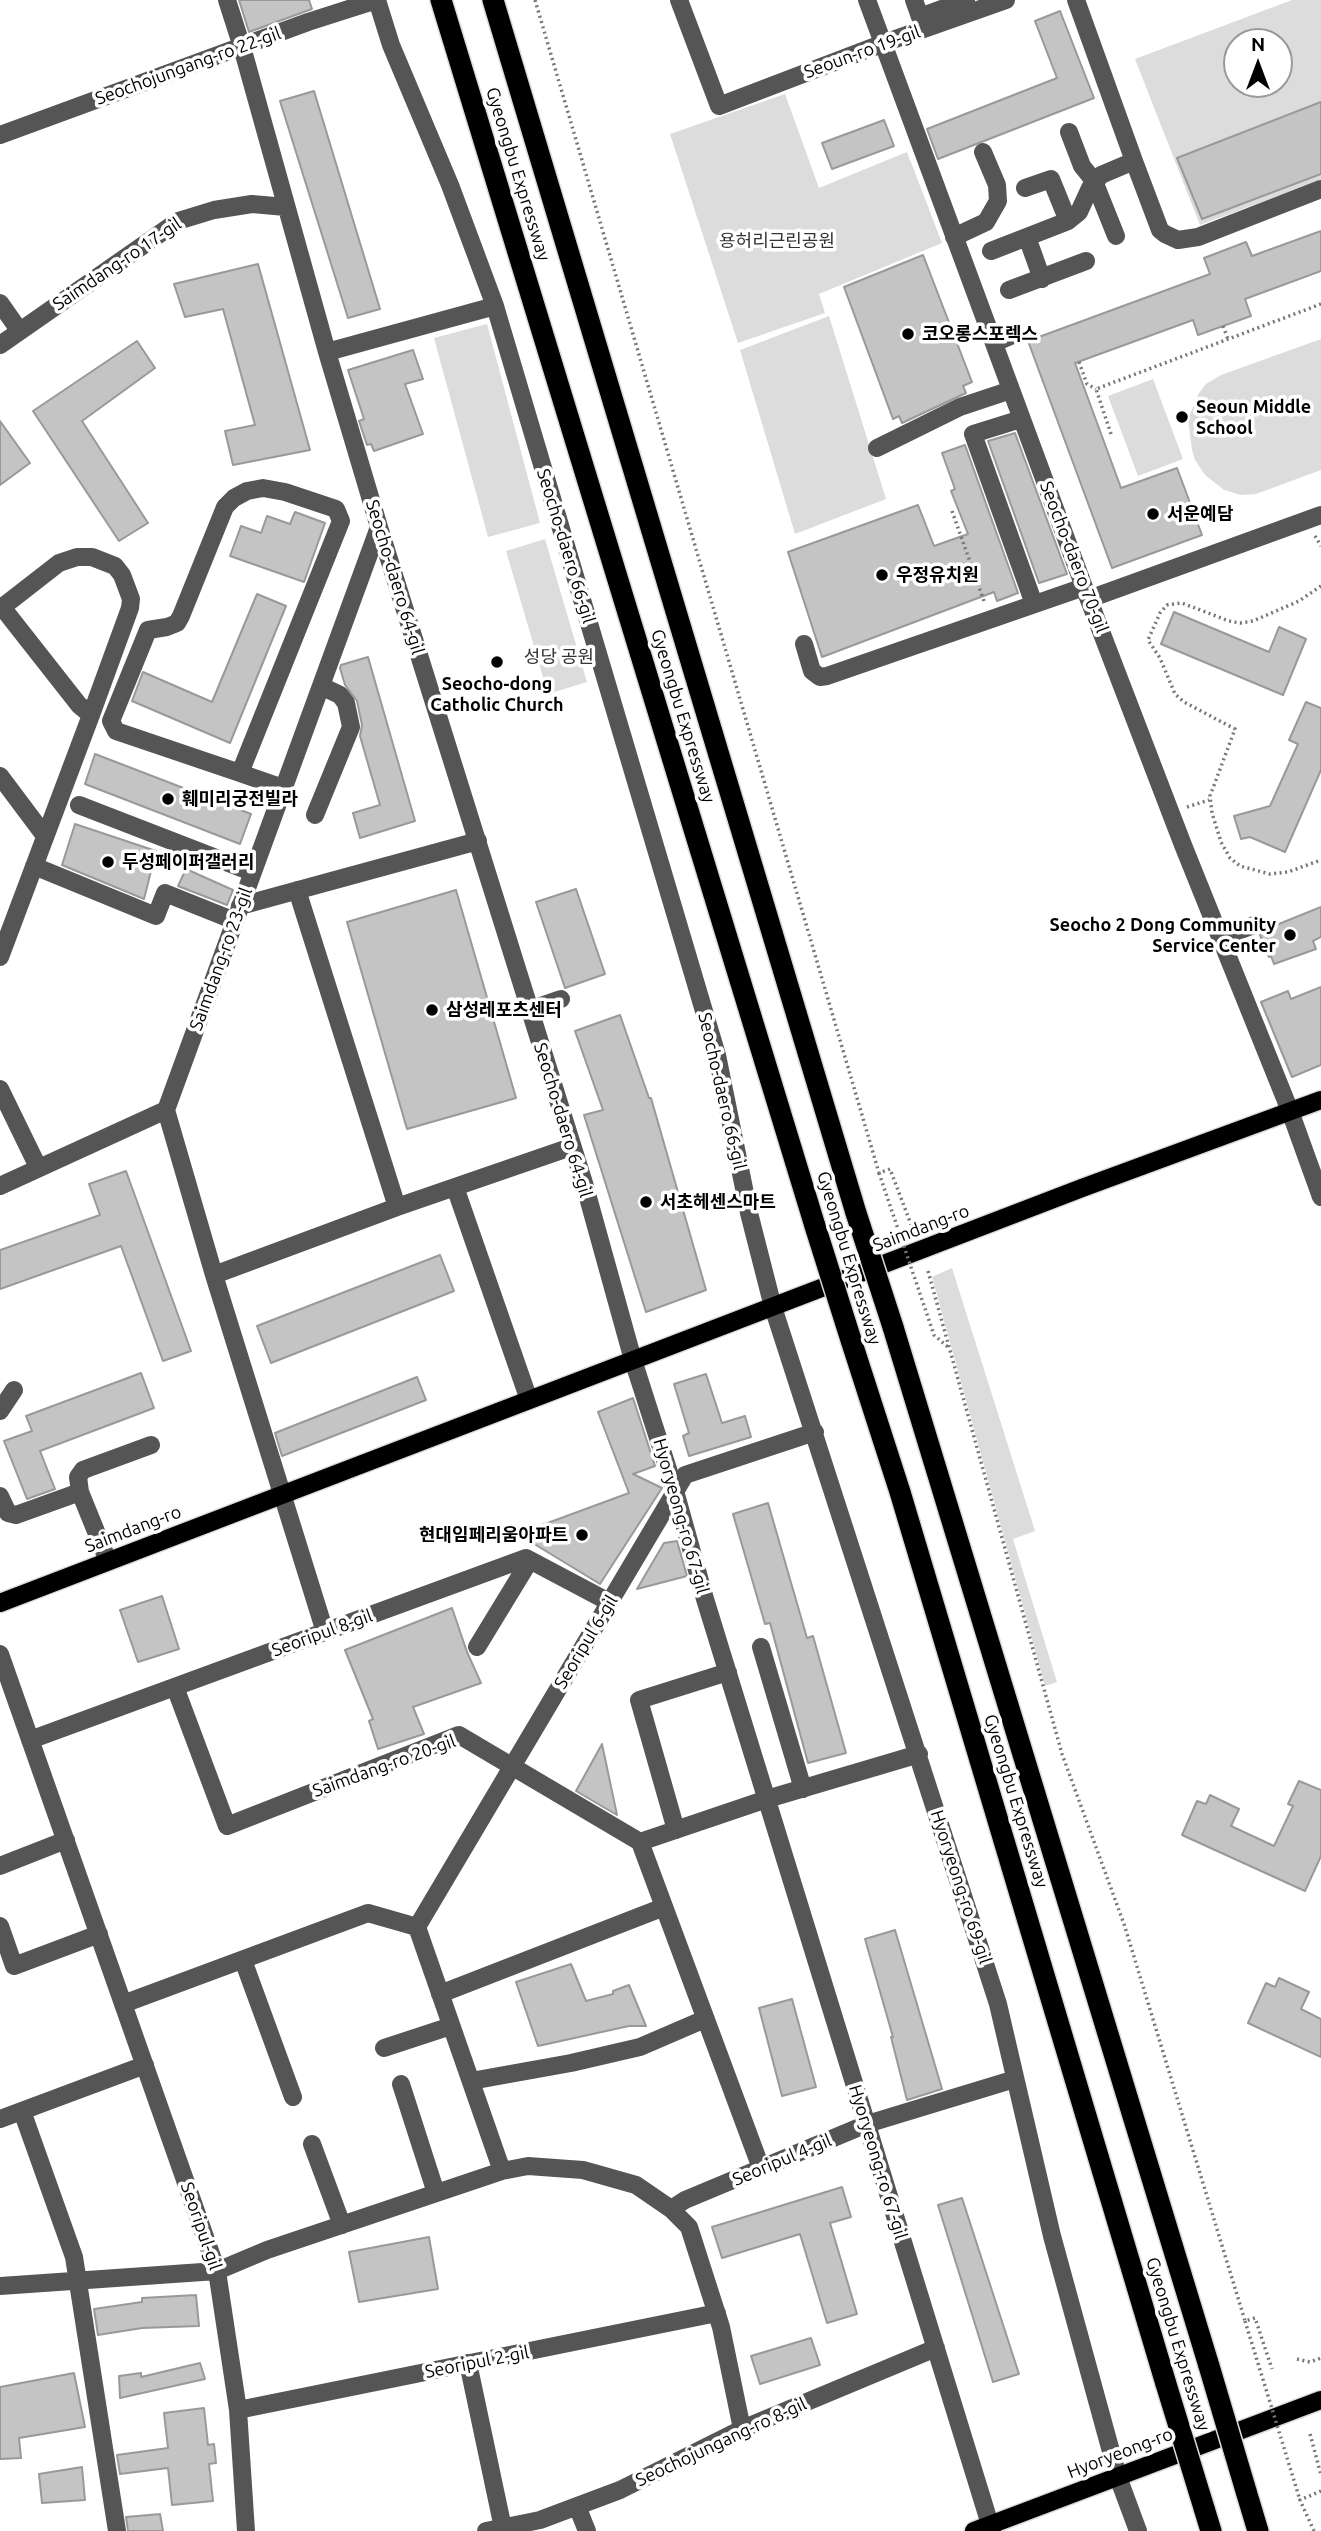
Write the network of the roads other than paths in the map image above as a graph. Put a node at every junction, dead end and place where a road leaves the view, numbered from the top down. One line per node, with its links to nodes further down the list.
1 (227, 0): 12 (street, Seocho-daero 64-gil)
2 (377, 0): 12 (street, Seochojungang-ro 22-gil); 30 (street, Seocho-daero 66-gil)
3 (441, 0): 145 (highway, Gyeongbu Expressway, bridge)
4 (493, 0): 146 (highway, Gyeongbu Expressway, bridge)
5 (679, 0): 11 (street, Seoun-ro 19-gil)
6 (867, 0): 11 (street, Seocho-daero 70-gil)
7 (914, 0): 8 (street)
8 (966, 0)
9 (1006, 0): 11 (street, Seoun-ro 19-gil)
10 (1076, 0): 16 (street)
11 (884, 43): 23 (street, Seocho-daero 70-gil)
12 (242, 47): 14 (street, Seochojungang-ro 22-gil); 20 (street, Seocho-daero 64-gil)
13 (1069, 132): 17 (street)
14 (0, 135)
15 (983, 152): 23 (street)
16 (1134, 161): 17 (street); 19 (street)
17 (1094, 181): 21 (street); 22 (street)
18 (1025, 188): 21 (street)
19 (1321, 189)
20 (286, 207): 31 (street, Saimdang-ro 17-gil); 35 (street, Seocho-daero 64-gil)
21 (1068, 221): 24 (street)
22 (1116, 236)
23 (954, 237): 33 (street, Seocho-daero 70-gil)
24 (1027, 237): 25 (street); 27 (street)
25 (991, 251)
26 (1086, 261): 27 (street)
27 (1042, 279): 28 (street)
28 (1009, 290)
29 (0, 303): 31 (street)
30 (495, 306): 35 (street); 74 (street, Seocho-daero 66-gil)
31 (19, 330): 34 (street, Saimdang-ro 17-gil)
32 (1013, 335): 33 (street)
33 (993, 343): 36 (street, Seocho-daero 70-gil)
34 (0, 345)
35 (327, 352): 40 (street, Seocho-daero 64-gil)
36 (1010, 390): 37 (street, Seocho-daero 70-gil); 38 (street)
37 (1021, 419): 41 (street, Seocho-daero 70-gil); 42 (street)
38 (877, 448)
39 (1321, 515): 41 (street)
40 (379, 527): 45 (street, Saimdang-ro 23-gil); 53 (street, Seocho-daero 64-gil)
41 (1086, 593): 42 (street); 59 (street, Seocho-daero 70-gil)
42 (1034, 604): 44 (street)
43 (1, 608): 46 (street); 46 (street)
44 (804, 643)
45 (321, 686): 49 (street, Saimdang-ro 23-gil); 51 (street)
46 (91, 715): 52 (street)
47 (240, 773): 47 (street); 49 (street)
48 (0, 776): 52 (street)
49 (284, 788): 55 (street, Saimdang-ro 23-gil)
50 (79, 805): 55 (street)
51 (315, 815)
52 (45, 836): 54 (street)
53 (478, 841): 56 (street); 62 (street, Seocho-daero 64-gil)
54 (34, 866): 57 (street); 60 (street)
55 (252, 872): 57 (street, Saimdang-ro 23-gil)
56 (297, 890): 57 (street); 72 (street)
57 (237, 914): 65 (street, Saimdang-ro 23-gil)
58 (1254, 925): 59 (street)
59 (1221, 937): 66 (street, Seocho-daero 70-gil)
60 (1, 949)
61 (561, 999): 62 (street)
62 (529, 1010): 67 (street, Seocho-daero 64-gil)
63 (0, 1088): 68 (street)
64 (1321, 1100): 66 (main road, Saimdang-ro)
65 (166, 1110): 68 (street); 73 (street)
66 (1290, 1111): 71 (street); 74 (main road, Saimdang-ro)
67 (570, 1147): 70 (street); 75 (street, Seocho-daero 64-gil)
68 (38, 1167): 69 (street)
69 (0, 1186)
70 (455, 1187): 72 (street); 77 (street)
71 (1321, 1197)
72 (397, 1207): 73 (street)
73 (214, 1275): 83 (street)
74 (773, 1307): 75 (main road, Saimdang-ro); 79 (street, Hyoryeong-ro 69-gil)
75 (633, 1360): 77 (main road, Saimdang-ro); 81 (street, Hyoryeong-ro 67-gil)
76 (14, 1390): 78 (street)
77 (529, 1400): 83 (main road, Saimdang-ro)
78 (0, 1411)
79 (815, 1432): 81 (street, Seoripul 6-gil); 96 (street, Hyoryeong-ro 69-gil)
80 (151, 1446): 82 (street)
81 (675, 1491): 87 (street, Seoripul 6-gil); 93 (street, Hyoryeong-ro 67-gil)
82 (80, 1492): 84 (street); 86 (street)
83 (281, 1495): 86 (main road, Saimdang-ro); 89 (street)
84 (0, 1496)
85 (530, 1560): 87 (street); 89 (street, Seoripul 8-gil); 90 (street)
86 (108, 1561): 88 (main road, Saimdang-ro)
87 (609, 1602): 97 (street, Seoripul 6-gil)
88 (0, 1603)
89 (325, 1632): 94 (street, Seoripul 8-gil)
90 (477, 1647)
91 (761, 1647): 98 (street)
92 (0, 1654): 95 (street, Seoripul-gil)
93 (727, 1672): 99 (street, Hyoryeong-ro 67-gil); 100 (street)
94 (175, 1687): 95 (street, Seoripul 8-gil); 97 (street, Saimdang-ro 20-gil)
95 (30, 1740): 101 (street, Seoripul-gil)
96 (919, 1754): 98 (street); 115 (street, Hyoryeong-ro 69-gil)
97 (512, 1766): 102 (street, Saimdang-ro 20-gil); 106 (street, Seoripul 6-gil)
98 (803, 1789): 99 (street)
99 (767, 1799): 100 (street); 121 (street, Hyoryeong-ro 67-gil)
100 (676, 1830): 102 (street)
101 (66, 1840): 103 (street); 107 (street, Seoripul-gil)
102 (640, 1842): 104 (street)
103 (0, 1867)
104 (664, 1907): 109 (street); 111 (street)
105 (0, 1926): 107 (street)
106 (417, 1927): 108 (street); 109 (street)
107 (99, 1934): 110 (street, Seoripul-gil)
108 (243, 1960): 110 (street); 118 (street)
109 (440, 1994): 112 (street)
110 (123, 2004): 114 (street, Seoripul-gil)
111 (705, 2019): 116 (street); 123 (street)
112 (452, 2026): 113 (street); 116 (street)
113 (384, 2048)
114 (145, 2065): 119 (street); 128 (street, Seoripul-gil)
115 (1015, 2079): 121 (street, Seoripul 4-gil); 137 (street, Hyoryeong-ro 69-gil)
116 (471, 2081): 124 (street)
117 (401, 2084): 125 (street)
118 (293, 2096)
119 (22, 2111): 120 (street); 129 (street)
120 (0, 2119)
121 (867, 2124): 123 (street, Seoripul 4-gil); 132 (street, Hyoryeong-ro 67-gil)
122 (312, 2144): 127 (street)
123 (761, 2168): 126 (street, Seoripul 4-gil)
124 (502, 2171): 125 (street); 126 (street)
125 (436, 2193): 127 (street)
126 (671, 2209): 131 (street)
127 (342, 2225): 128 (street)
128 (217, 2271): 129 (street); 135 (street, Seoripul-gil)
129 (77, 2281): 130 (street); 141 (street)
130 (0, 2286)
131 (717, 2313): 133 (street, Seoripul 2-gil); 136 (street)
132 (936, 2348): 136 (street, Seochojungang-ro 8-gil); 140 (street, Hyoryeong-ro 67-gil)
133 (468, 2363): 135 (street, Seoripul 2-gil); 139 (street, Seochojungang-ro 8-gil)
134 (1321, 2400): 137 (main road, Hyoryeong-ro)
135 (238, 2410): 142 (street, Seoripul-gil)
136 (742, 2429): 138 (street, Seochojungang-ro 8-gil)
137 (1118, 2477): 140 (main road, Hyoryeong-ro); 144 (street, Hyoryeong-ro 69-gil)
138 (577, 2506): 139 (street, Seochojungang-ro 8-gil); 143 (street)
139 (495, 2529)
140 (986, 2529)
141 (117, 2531)
142 (246, 2531)
143 (587, 2531)
144 (1138, 2531)
145 (1211, 2531)
146 (1258, 2531)

